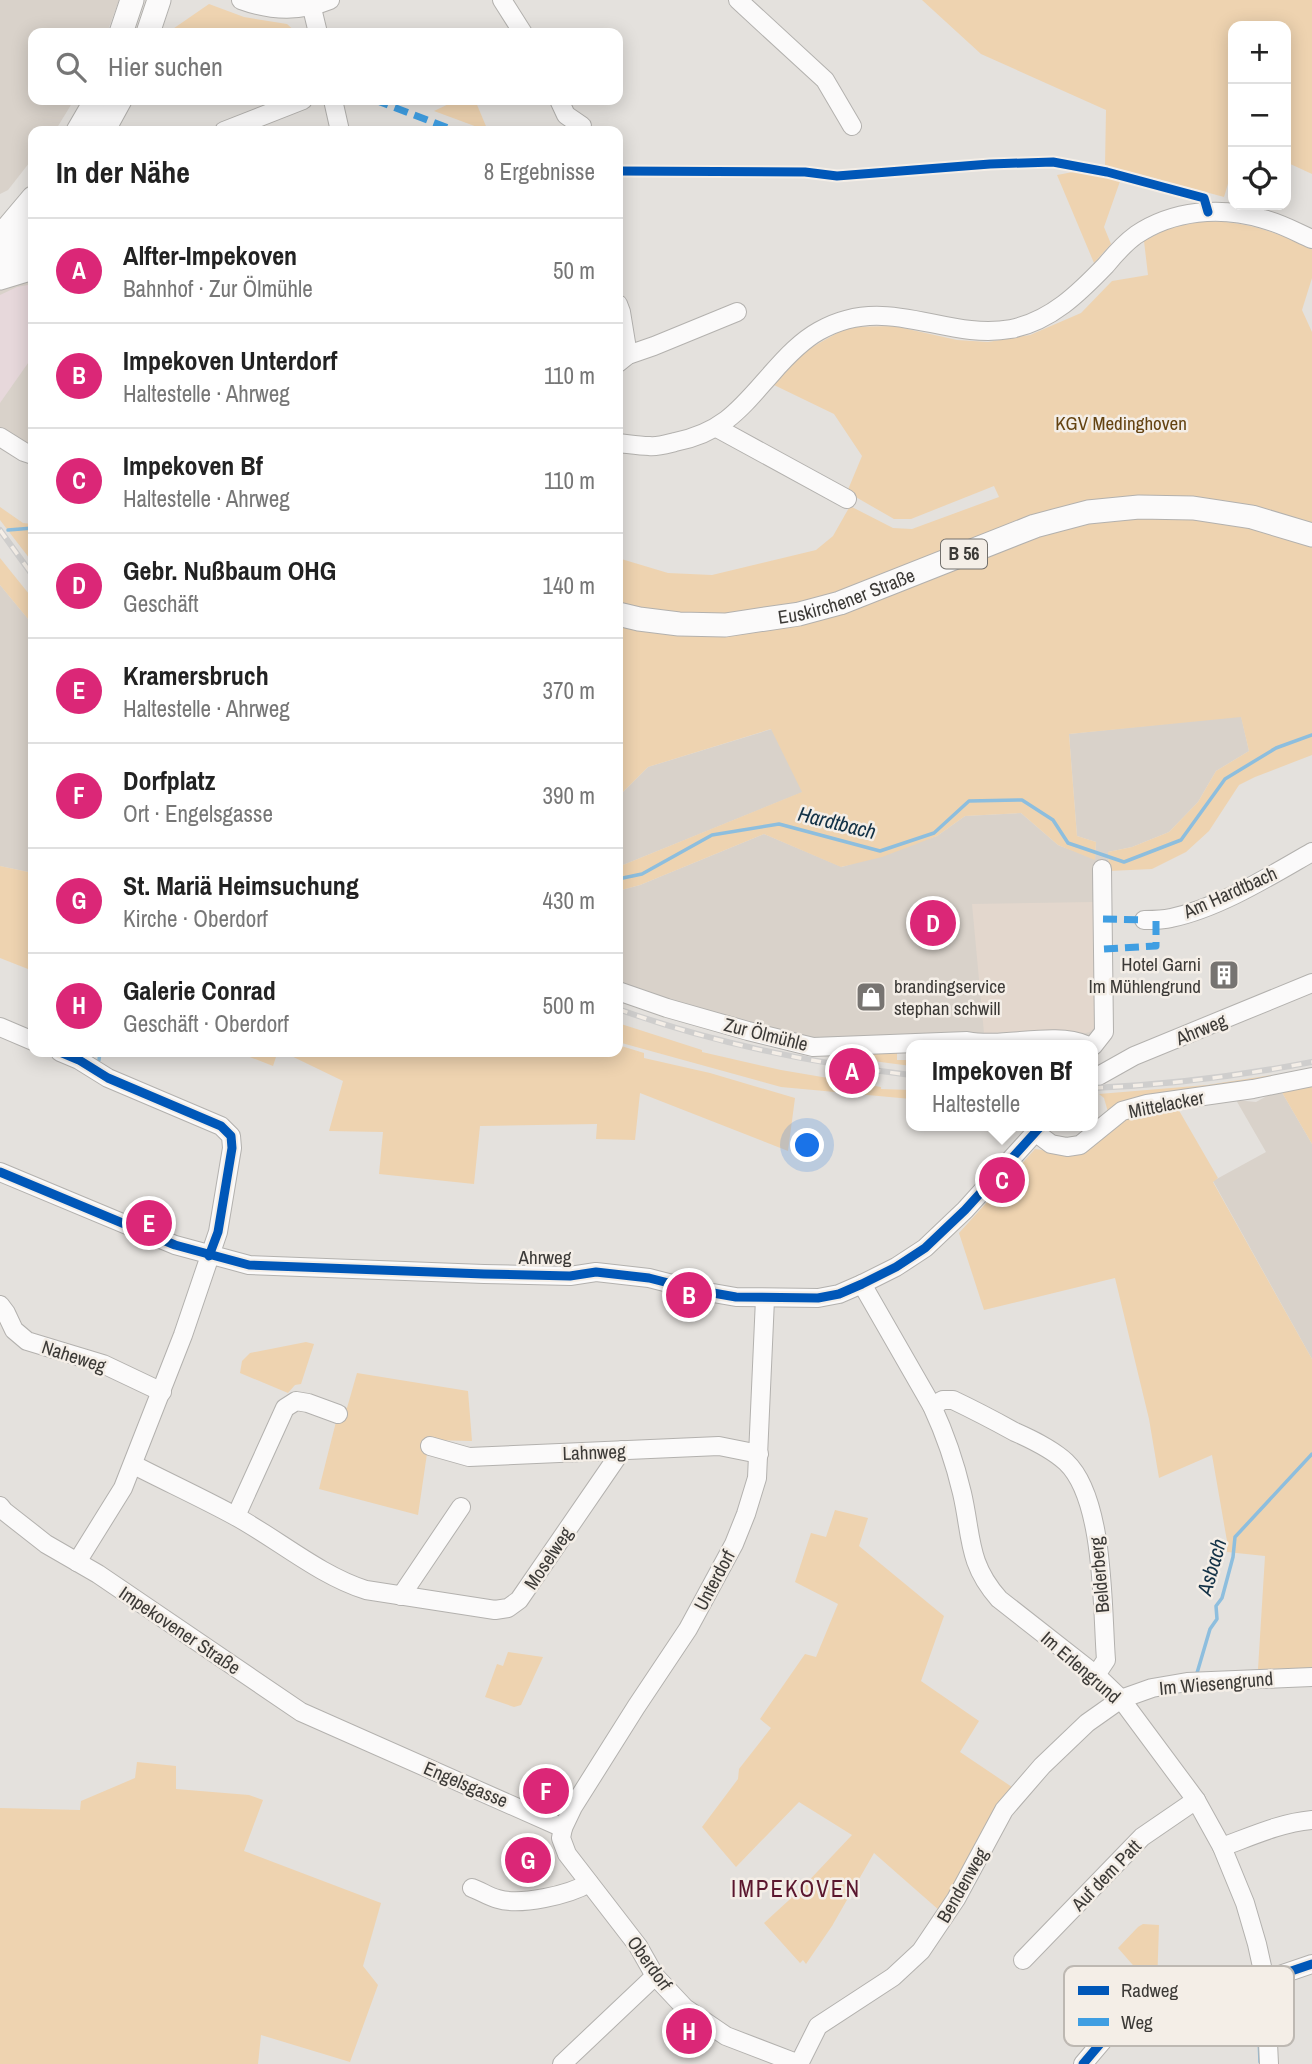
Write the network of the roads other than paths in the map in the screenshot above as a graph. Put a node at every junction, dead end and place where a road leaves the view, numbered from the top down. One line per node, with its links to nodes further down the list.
1 (132, 0): 8 (main road)
2 (159, 0): 9 (main road)
3 (330, 0): 7 (street)
4 (502, 0): 11 (street)
5 (738, 0): 22 (street)
6 (244, 1): 7 (street)
7 (312, 8): 10 (street)
8 (123, 28)
9 (150, 28)
10 (317, 28)
11 (520, 28)
12 (93, 105): 17 (main road)
13 (117, 105): 18 (main road)
14 (290, 105): 19 (street)
15 (334, 105): 20 (street)
16 (561, 105): 21 (street)
17 (81, 126)
18 (106, 126)
19 (237, 126)
20 (339, 126)
21 (582, 126)
22 (852, 126)
23 (28, 212): 26 (main road)
24 (28, 234): 26 (main road)
25 (1312, 239): 29 (street)
26 (12, 258)
27 (737, 312): 28 (street)
28 (623, 359)
29 (717, 428): 31 (street); 33 (street)
30 (0, 438): 32 (street)
31 (623, 444)
32 (28, 453)
33 (847, 499)
34 (1312, 535): 35 (main road, Euskirchener Straße / B 56)
35 (623, 615)
36 (1312, 852): 38 (street, Am Hardtbach)
37 (1102, 869): 43 (street)
38 (1144, 920)
39 (1312, 983): 46 (street, Ahrweg)
40 (623, 993): 44 (street, Zur Ölmühle)
41 (0, 1027): 42 (street)
42 (28, 1039)
43 (1098, 1041)
44 (906, 1043)
45 (72, 1057): 53 (street)
46 (1100, 1074)
47 (1312, 1077): 48 (street, Mittelacker)
48 (1098, 1130)
49 (1036, 1131): 54 (street, Ahrweg)
50 (1040, 1131): 51 (street, Mittelacker)
51 (1097, 1131)
52 (0, 1172): 53 (street, Ahrweg)
53 (209, 1256): 55 (street, Ahrweg); 57 (street)
54 (862, 1284): 55 (street, Ahrweg); 58 (street, Im Erlengrund)
55 (765, 1299): 62 (street, Unterdorf)
56 (0, 1305): 57 (street, Naheweg)
57 (162, 1391): 63 (street)
58 (932, 1406): 69 (street, Im Erlengrund); 69 (street, Belderberg)
59 (338, 1414): 66 (street)
60 (430, 1446): 61 (street, Lahnweg)
61 (622, 1450): 62 (street, Lahnweg); 68 (street, Moselweg)
62 (759, 1454): 75 (street, Unterdorf)
63 (134, 1465): 66 (street, Moselweg); 67 (street)
64 (461, 1507): 68 (street)
65 (1, 1515): 67 (street, Impekovener Straße)
66 (236, 1516): 68 (street, Moselweg)
67 (77, 1562): 72 (street, Impekovener Straße)
68 (401, 1596)
69 (1096, 1675): 71 (street, Im Erlengrund)
70 (1312, 1677): 71 (street, Im Wiesengrund)
71 (1121, 1699): 73 (street, Im Erlengrund); 87 (street, Bendenweg)
72 (368, 1741): 75 (street, Engelsgasse)
73 (1196, 1800): 76 (street, Im Erlengrund); 79 (street, Auf dem Patt)
74 (1312, 1820): 76 (street)
75 (563, 1828): 77 (street, Oberdorf)
76 (1222, 1847): 81 (street, Im Erlengrund)
77 (589, 1883): 78 (street); 83 (street, Oberdorf)
78 (472, 1888)
79 (1023, 1960)
80 (1312, 1965): 82 (street)
81 (1262, 1966)
82 (1294, 1971)
83 (655, 1976): 86 (street); 87 (street, Oberdorf)
84 (1098, 2046): 88 (street)
85 (1268, 2046): 89 (street, Im Erlengrund)
86 (562, 2064)
87 (799, 2064)
88 (1083, 2064)
89 (1269, 2064)

